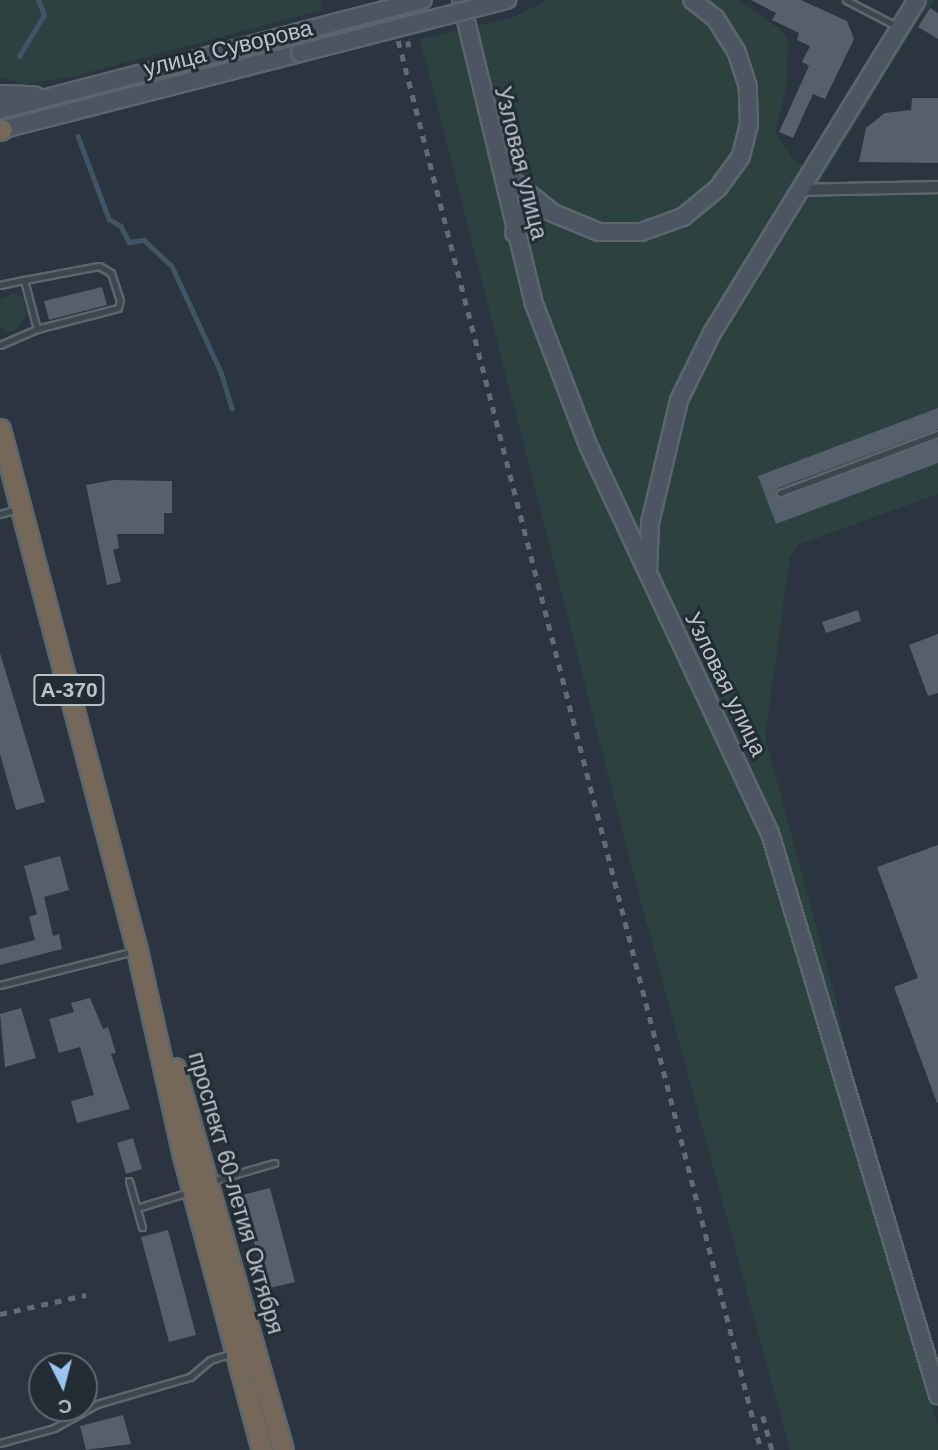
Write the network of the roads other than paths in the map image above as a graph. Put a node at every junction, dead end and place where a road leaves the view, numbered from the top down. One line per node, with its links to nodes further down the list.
1 (422, 0): 8 (street, улица Суворова, bridge)
2 (461, 0): 10 (street, Узловая улица)
3 (508, 0): 11 (street, улица Суворова, bridge)
4 (692, 0): 14 (street)
5 (846, 0): 7 (lane)
6 (917, 0): 7 (street)
7 (898, 26): 13 (street)
8 (82, 87): 9 (street); 11 (street, улица Суворова)
9 (0, 94)
10 (484, 113): 14 (street); 15 (street, Узловая улица)
11 (1, 125)
12 (938, 187): 13 (street)
13 (798, 190): 25 (street)
14 (552, 213): 15 (street)
15 (514, 233): 25 (street, Узловая улица)
16 (24, 280): 17 (lane); 18 (lane); 18 (lane)
17 (0, 285)
18 (37, 329): 19 (lane)
19 (0, 345)
20 (0, 429): 23 (highway, проспект 60-летия Октября / А-370)
21 (938, 434): 22 (lane)
22 (780, 494)
23 (21, 508): 24 (lane); 26 (highway, проспект 60-летия Октября / А-370)
24 (0, 514)
25 (648, 576): 34 (street, Узловая улица)
26 (137, 950): 27 (lane); 30 (highway, проспект 60-летия Октября / А-370)
27 (0, 985)
28 (274, 1163): 30 (lane)
29 (129, 1181): 31 (lane)
30 (201, 1186): 31 (lane); 33 (highway, проспект 60-летия Октября / А-370); 37 (highway, проспект 60-летия Октября / А-370)
31 (137, 1208): 32 (lane)
32 (142, 1227)
33 (236, 1352): 35 (lane); 36 (highway, проспект 60-летия Октября / А-370)
34 (938, 1395)
35 (0, 1443)
36 (262, 1450)
37 (283, 1450)

